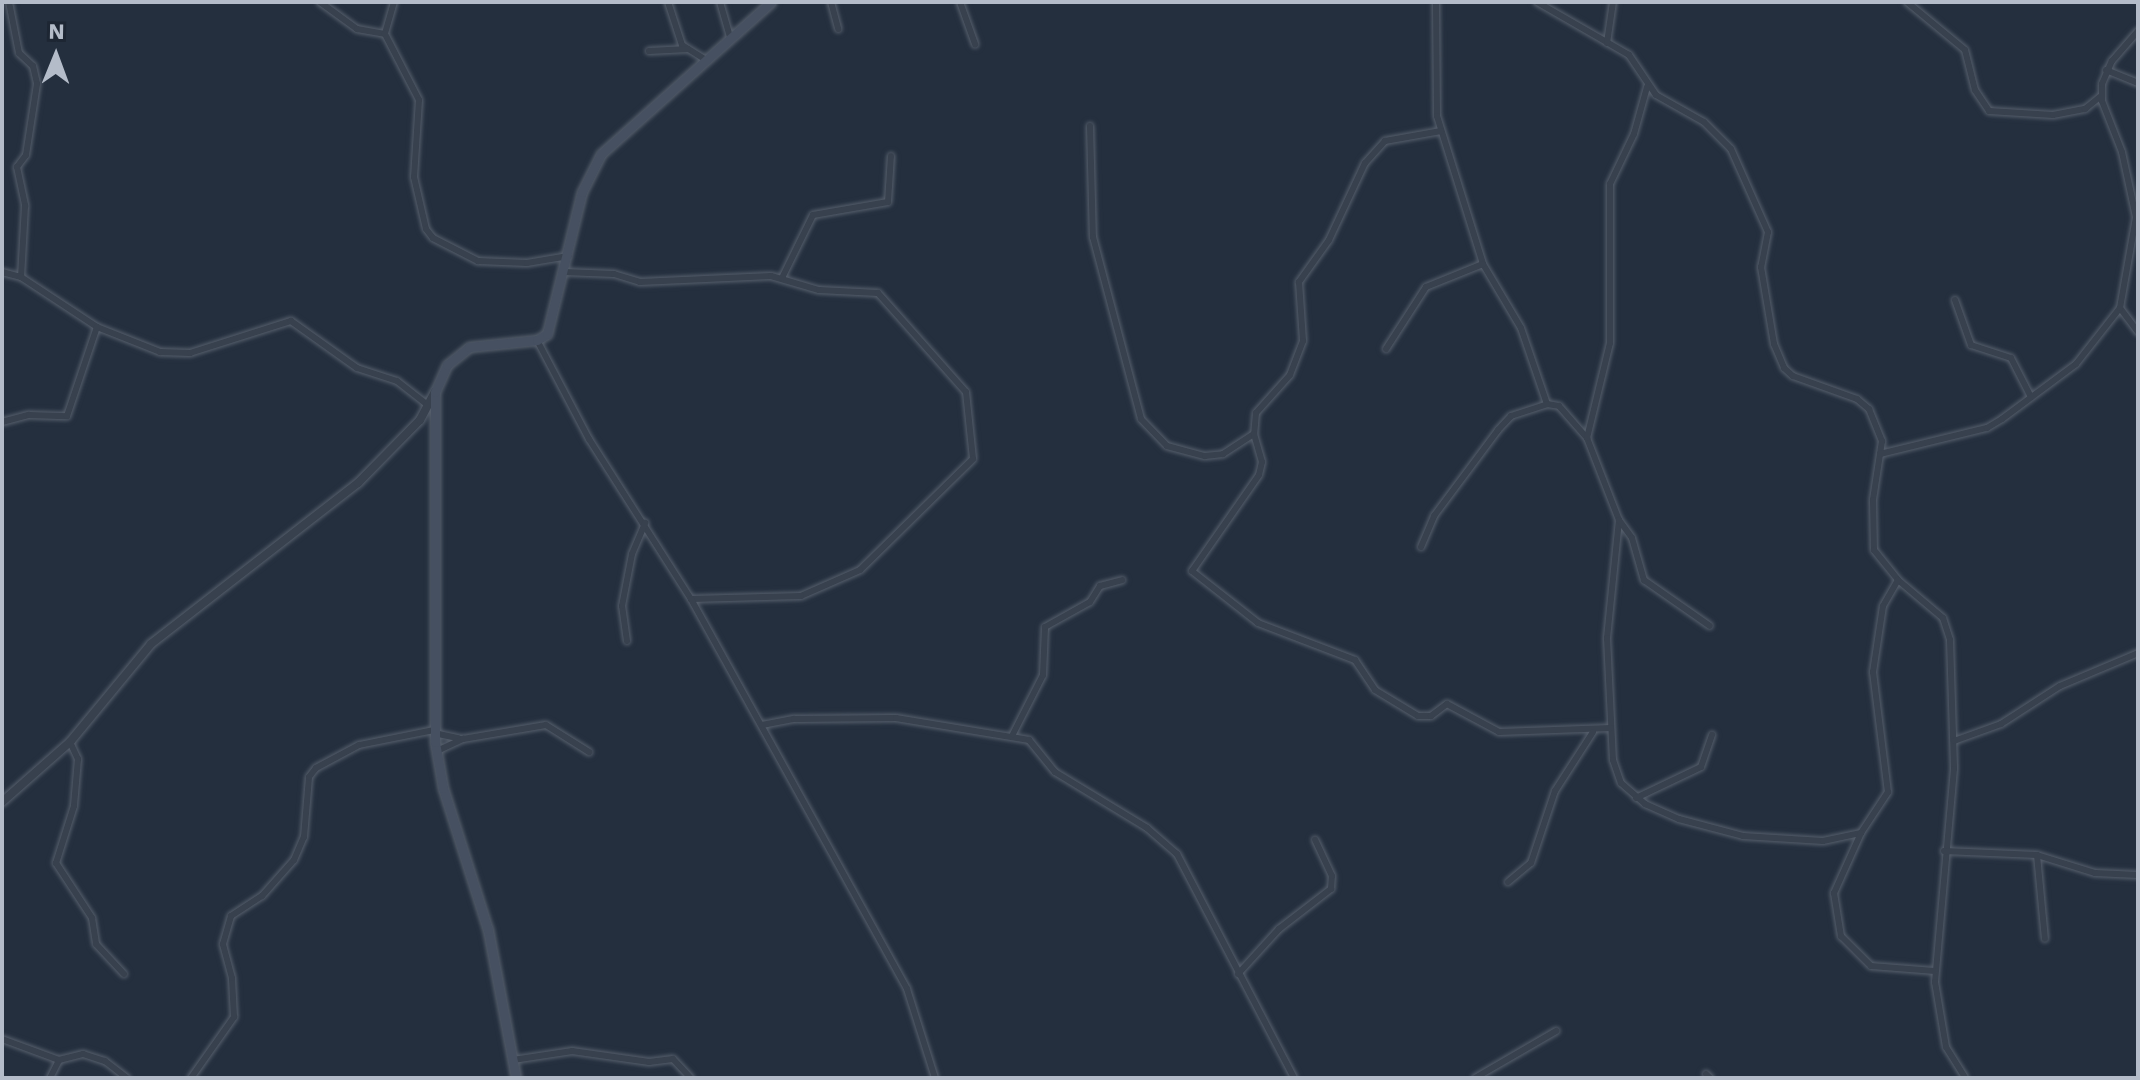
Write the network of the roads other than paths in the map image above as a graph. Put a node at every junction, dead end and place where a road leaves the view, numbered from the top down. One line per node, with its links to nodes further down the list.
1 (9, 2): 36 (street)
2 (320, 2): 15 (street)
3 (394, 2): 15 (street)
4 (668, 2): 19 (street)
5 (720, 2): 16 (street)
6 (771, 2): 16 (main road)
7 (831, 2): 13 (street)
8 (960, 2): 18 (street)
9 (1436, 2): 29 (street)
10 (1537, 2): 17 (street)
11 (1613, 2): 17 (street)
12 (1907, 2): 26 (street)
13 (838, 29)
14 (2138, 31): 22 (street)
15 (385, 34): 32 (street)
16 (730, 37): 21 (main road)
17 (1607, 43): 24 (street)
18 (975, 44)
19 (688, 49): 20 (street); 21 (street)
20 (649, 51)
21 (704, 59): 32 (main road)
22 (2106, 70): 23 (street); 25 (street)
23 (2138, 83)
24 (1647, 87): 50 (street); 51 (street)
25 (2101, 95): 26 (street); 27 (street)
26 (2085, 109): 27 (street)
27 (2108, 116): 31 (street)
28 (1090, 126): 49 (street)
29 (1441, 131): 33 (street); 49 (street)
30 (891, 156): 37 (street)
31 (2135, 248): 39 (street)
32 (568, 256): 35 (main road)
33 (1483, 264): 43 (street); 46 (street)
34 (2, 272): 36 (street)
35 (564, 272): 37 (street); 42 (main road)
36 (21, 277): 40 (street)
37 (782, 278): 57 (street)
38 (1955, 300): 45 (street)
39 (2120, 308): 41 (street); 45 (street)
40 (97, 327): 47 (street); 48 (street)
41 (2138, 332)
42 (537, 340): 44 (main road); 53 (street)
43 (1386, 349)
44 (435, 392): 47 (street); 63 (main road)
45 (2031, 397): 51 (street)
46 (1547, 404): 50 (street); 54 (street)
47 (428, 405): 69 (street)
48 (2, 422)
49 (1254, 434): 64 (street)
50 (1587, 438): 52 (street)
51 (1880, 454): 56 (street)
52 (1619, 520): 58 (street); 62 (street)
53 (645, 523): 57 (street); 59 (street)
54 (1421, 547)
55 (1122, 580): 65 (street)
56 (1898, 580): 68 (street); 74 (street)
57 (691, 599): 61 (street)
58 (1710, 626)
59 (627, 641)
60 (2138, 653): 68 (street)
61 (762, 725): 65 (street); 93 (street)
62 (1611, 728): 64 (street); 72 (street)
63 (434, 732): 67 (street); 70 (main road); 90 (street)
64 (1593, 732): 79 (street)
65 (1013, 734): 83 (street)
66 (1712, 735): 72 (street)
67 (463, 739): 70 (street); 71 (street)
68 (1954, 741): 76 (street)
69 (70, 742): 73 (street); 82 (street)
70 (437, 751): 87 (main road)
71 (589, 752)
72 (1636, 798): 74 (street)
73 (2, 802)
74 (1861, 833): 81 (street)
75 (1315, 840): 83 (street)
76 (1944, 851): 77 (street); 81 (street)
77 (2037, 855): 78 (street); 80 (street)
78 (2138, 875)
79 (1508, 882)
80 (2045, 939)
81 (1935, 971): 96 (street)
82 (124, 974)
83 (1238, 974): 94 (street)
84 (1556, 1031): 95 (street)
85 (2, 1039): 86 (street)
86 (59, 1060): 88 (street); 89 (street)
87 (513, 1060): 91 (main road); 92 (street)
88 (50, 1078)
89 (127, 1078)
90 (191, 1078)
91 (516, 1078)
92 (691, 1078)
93 (935, 1078)
94 (1294, 1078)
95 (1475, 1078)
96 (1965, 1078)

